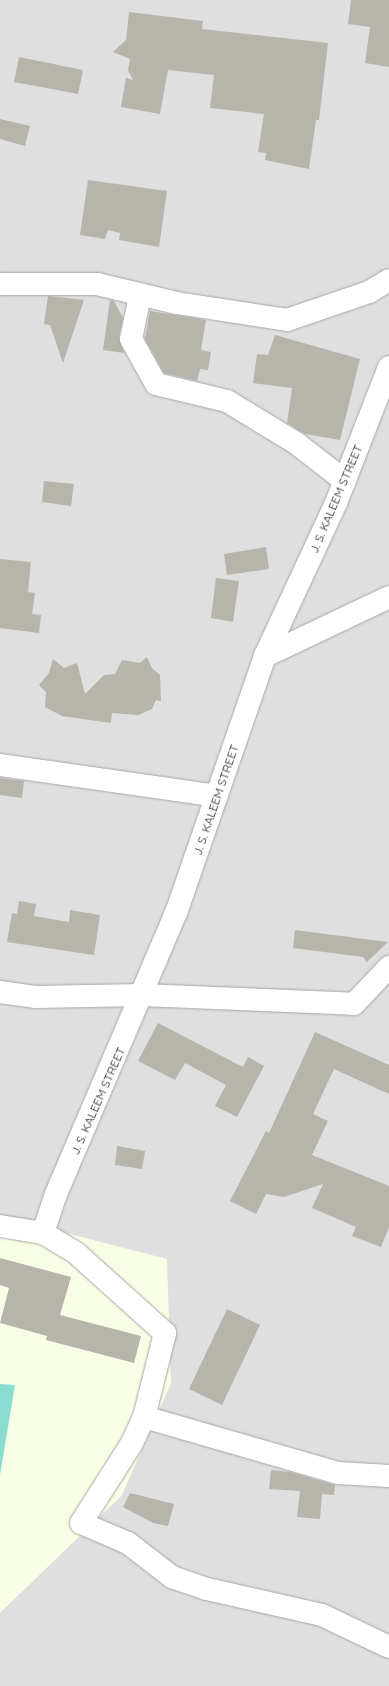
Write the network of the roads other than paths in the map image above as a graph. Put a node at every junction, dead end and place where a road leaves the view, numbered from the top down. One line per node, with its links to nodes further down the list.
1 (389, 280): 3 (street)
2 (0, 284): 3 (street)
3 (140, 296): 5 (street)
4 (389, 367): 5 (street, J. S. KALEEM STREET)
5 (345, 481): 7 (street, J. S. KALEEM STREET)
6 (389, 596): 7 (street)
7 (265, 656): 9 (street, J. S. KALEEM STREET)
8 (0, 765): 9 (street)
9 (217, 796): 12 (street, J. S. KALEEM STREET)
10 (389, 967): 12 (street)
11 (0, 992): 12 (street)
12 (143, 995): 14 (street, J. S. KALEEM STREET)
13 (0, 1226): 14 (street)
14 (43, 1233): 15 (street)
15 (144, 1417): 16 (street); 17 (street)
16 (389, 1476)
17 (389, 1647)

